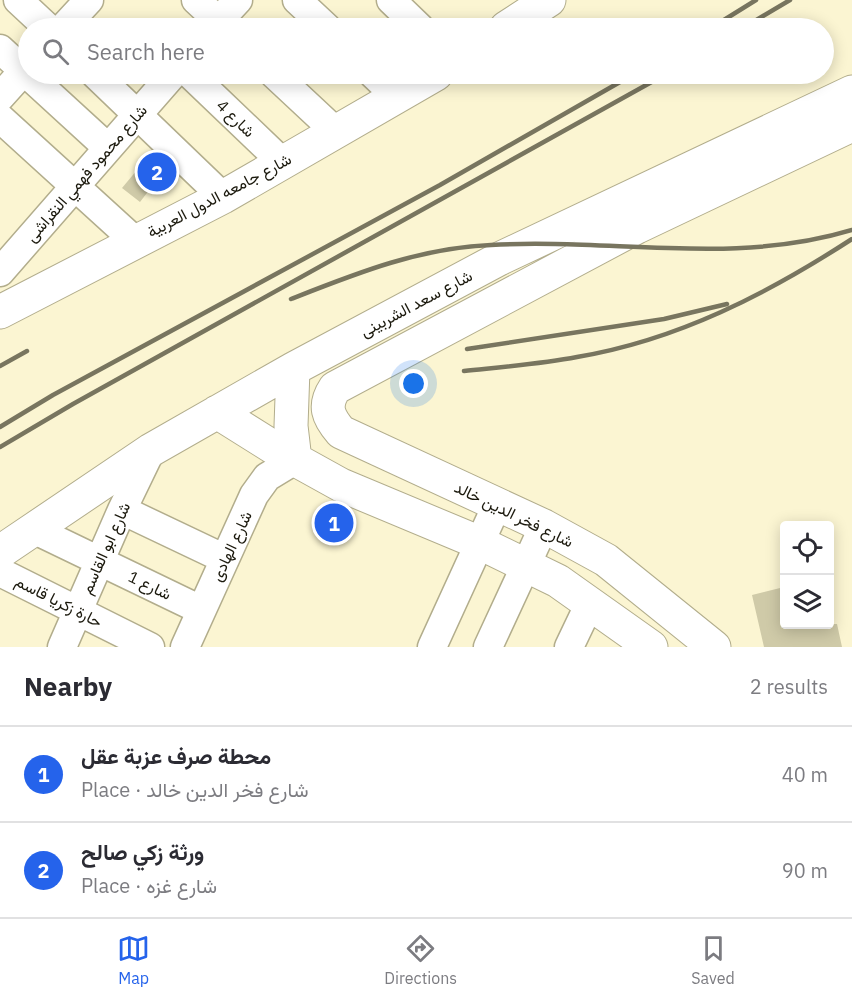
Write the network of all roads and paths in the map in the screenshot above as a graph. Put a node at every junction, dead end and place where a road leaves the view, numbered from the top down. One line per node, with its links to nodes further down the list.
1 (18, 0): 8 (street)
2 (89, 0): 9 (street)
3 (196, 0): 10 (street)
4 (238, 0): 11 (street)
5 (297, 0): 12 (street)
6 (391, 0): 13 (street)
7 (549, 0): 14 (main road)
8 (37, 18)
9 (72, 18)
10 (212, 18)
11 (225, 18)
12 (316, 18)
13 (410, 18)
14 (521, 18)
15 (0, 48): 16 (street)
16 (18, 62)
17 (18, 77): 27 (street)
18 (42, 84): 32 (street)
19 (105, 84): 28 (street)
20 (164, 84): 28 (street, شارع محمود فهمي النقراشى)
21 (200, 84): 33 (street, شارع 4)
22 (285, 84): 31 (street)
23 (383, 84): 26 (street)
24 (418, 84): 26 (main road, شارع جامعه الدول العربية)
25 (852, 92): 38 (main road, شارع سعد الشربينى)
26 (396, 96): 31 (main road, شارع جامعه الدول العربية)
27 (0, 97)
28 (137, 114): 32 (street, شارع محمود فهمي النقراشى); 35 (street)
29 (0, 118): 34 (street)
30 (852, 125): 40 (main road)
31 (335, 131): 33 (main road, شارع جامعه الدول العربية)
32 (108, 148): 34 (street, شارع محمود فهمي النقراشى)
33 (282, 162): 35 (main road, شارع جامعه الدول العربية)
34 (75, 186): 36 (street); 37 (street, شارع محمود فهمي النقراشى)
35 (223, 197): 36 (main road, شارع جامعه الدول العربية)
36 (135, 241): 39 (main road, شارع جامعه الدول العربية)
37 (4, 258): 39 (street)
38 (499, 259): 40 (main road); 42 (main road, شارع سعد الشربينى)
39 (48, 288): 41 (main road, شارع جامعه الدول العربية)
40 (517, 290): 46 (main road, شارع فخر الدين خالد)
41 (0, 312)
42 (293, 369): 43 (main road, شارع سعد الشربينى); 45 (main road)
43 (217, 412): 44 (main road, شارع سعد الشربينى); 45 (main road)
44 (151, 450): 47 (street, شارع ابو القاسم); 49 (main road, شارع سعد الشربينى)
45 (295, 460): 50 (main road); 52 (street, شارع الهادى)
46 (497, 505): 48 (main road, شارع فخر الدين خالد); 50 (street)
47 (122, 510): 52 (street); 53 (street, شارع ابو القاسم)
48 (544, 526): 54 (street); 66 (main road, شارع فخر الدين خالد)
49 (33, 529): 51 (main road, شارع سعد الشربينى); 53 (street, شارع 1)
50 (480, 543): 54 (main road); 62 (street)
51 (0, 552)
52 (225, 559): 58 (street, شارع الهادى)
53 (99, 561): 57 (street, شارع ابو القاسم); 58 (street, شارع 1)
54 (526, 564): 56 (main road); 63 (street)
55 (0, 572): 57 (street, حارة زكريا قاسم)
56 (590, 603): 64 (street); 65 (main road)
57 (78, 610): 59 (street, شارع ابو القاسم); 60 (street, حارة زكريا قاسم)
58 (201, 610): 61 (street, شارع الهادى)
59 (62, 647)
60 (150, 647)
61 (185, 647)
62 (432, 647)
63 (488, 647)
64 (569, 647)
65 (651, 647)
66 (714, 647)

